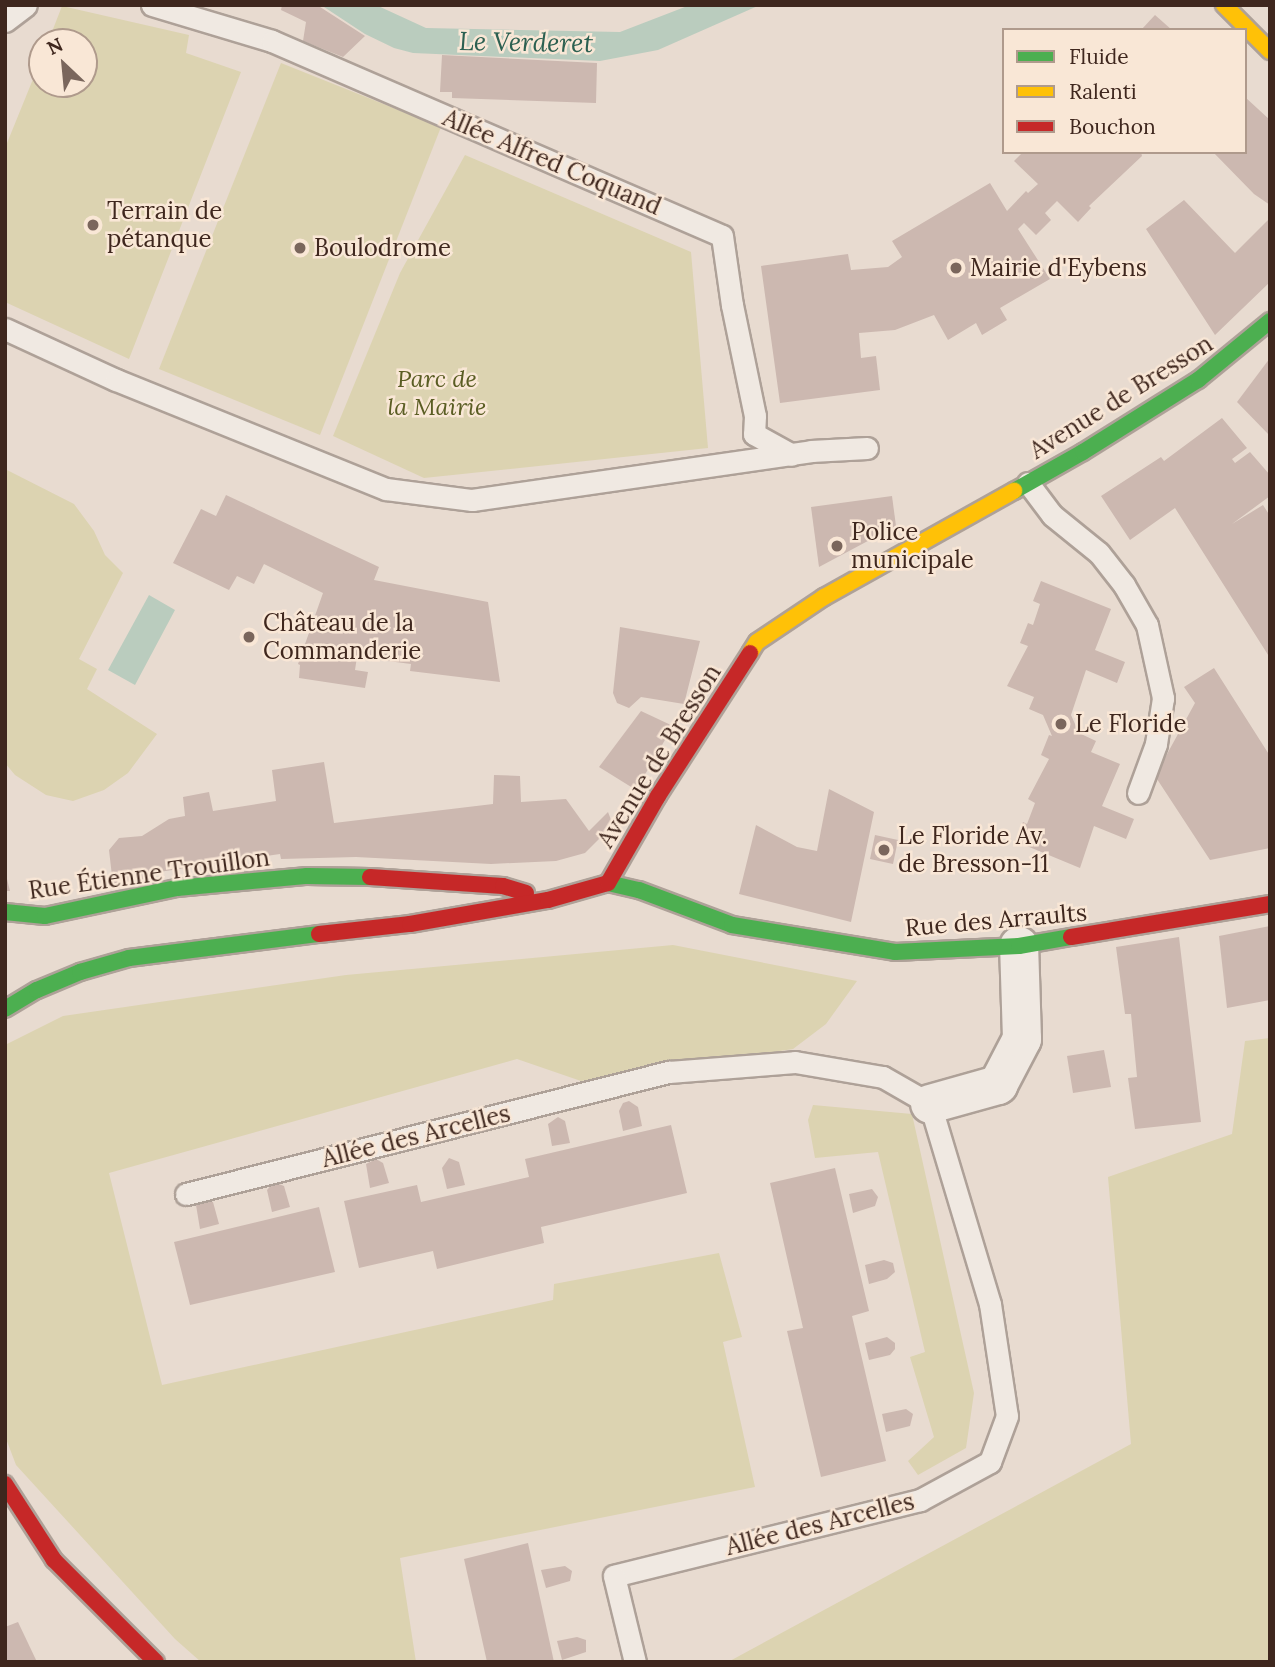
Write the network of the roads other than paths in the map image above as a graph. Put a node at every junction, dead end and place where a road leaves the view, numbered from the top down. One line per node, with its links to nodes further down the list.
1 (26, 5): 4 (lane)
2 (152, 5): 9 (lane, Allée Alfred Coquand)
3 (1224, 5): 5 (street)
4 (5, 21)
5 (1270, 51)
6 (1270, 321): 10 (street, Avenue de Bresson)
7 (5, 329): 9 (lane)
8 (867, 448): 9 (lane)
9 (792, 456)
10 (1028, 483): 11 (lane); 12 (street, Avenue de Bresson)
11 (1138, 793)
12 (608, 884): 13 (street, Avenue de Bresson); 16 (street, Rue des Arraults)
13 (548, 900): 15 (street, Rue Étienne Trouillon); 17 (street, Avenue de Bresson)
14 (1270, 904): 16 (street, Rue des Arraults)
15 (5, 912)
16 (1019, 946): 18 (street)
17 (5, 1009)
18 (930, 1104): 19 (lane, Allée des Arcelles); 22 (lane, Allée des Arcelles)
19 (186, 1194)
20 (5, 1484): 21 (street)
21 (156, 1662)
22 (635, 1662)

